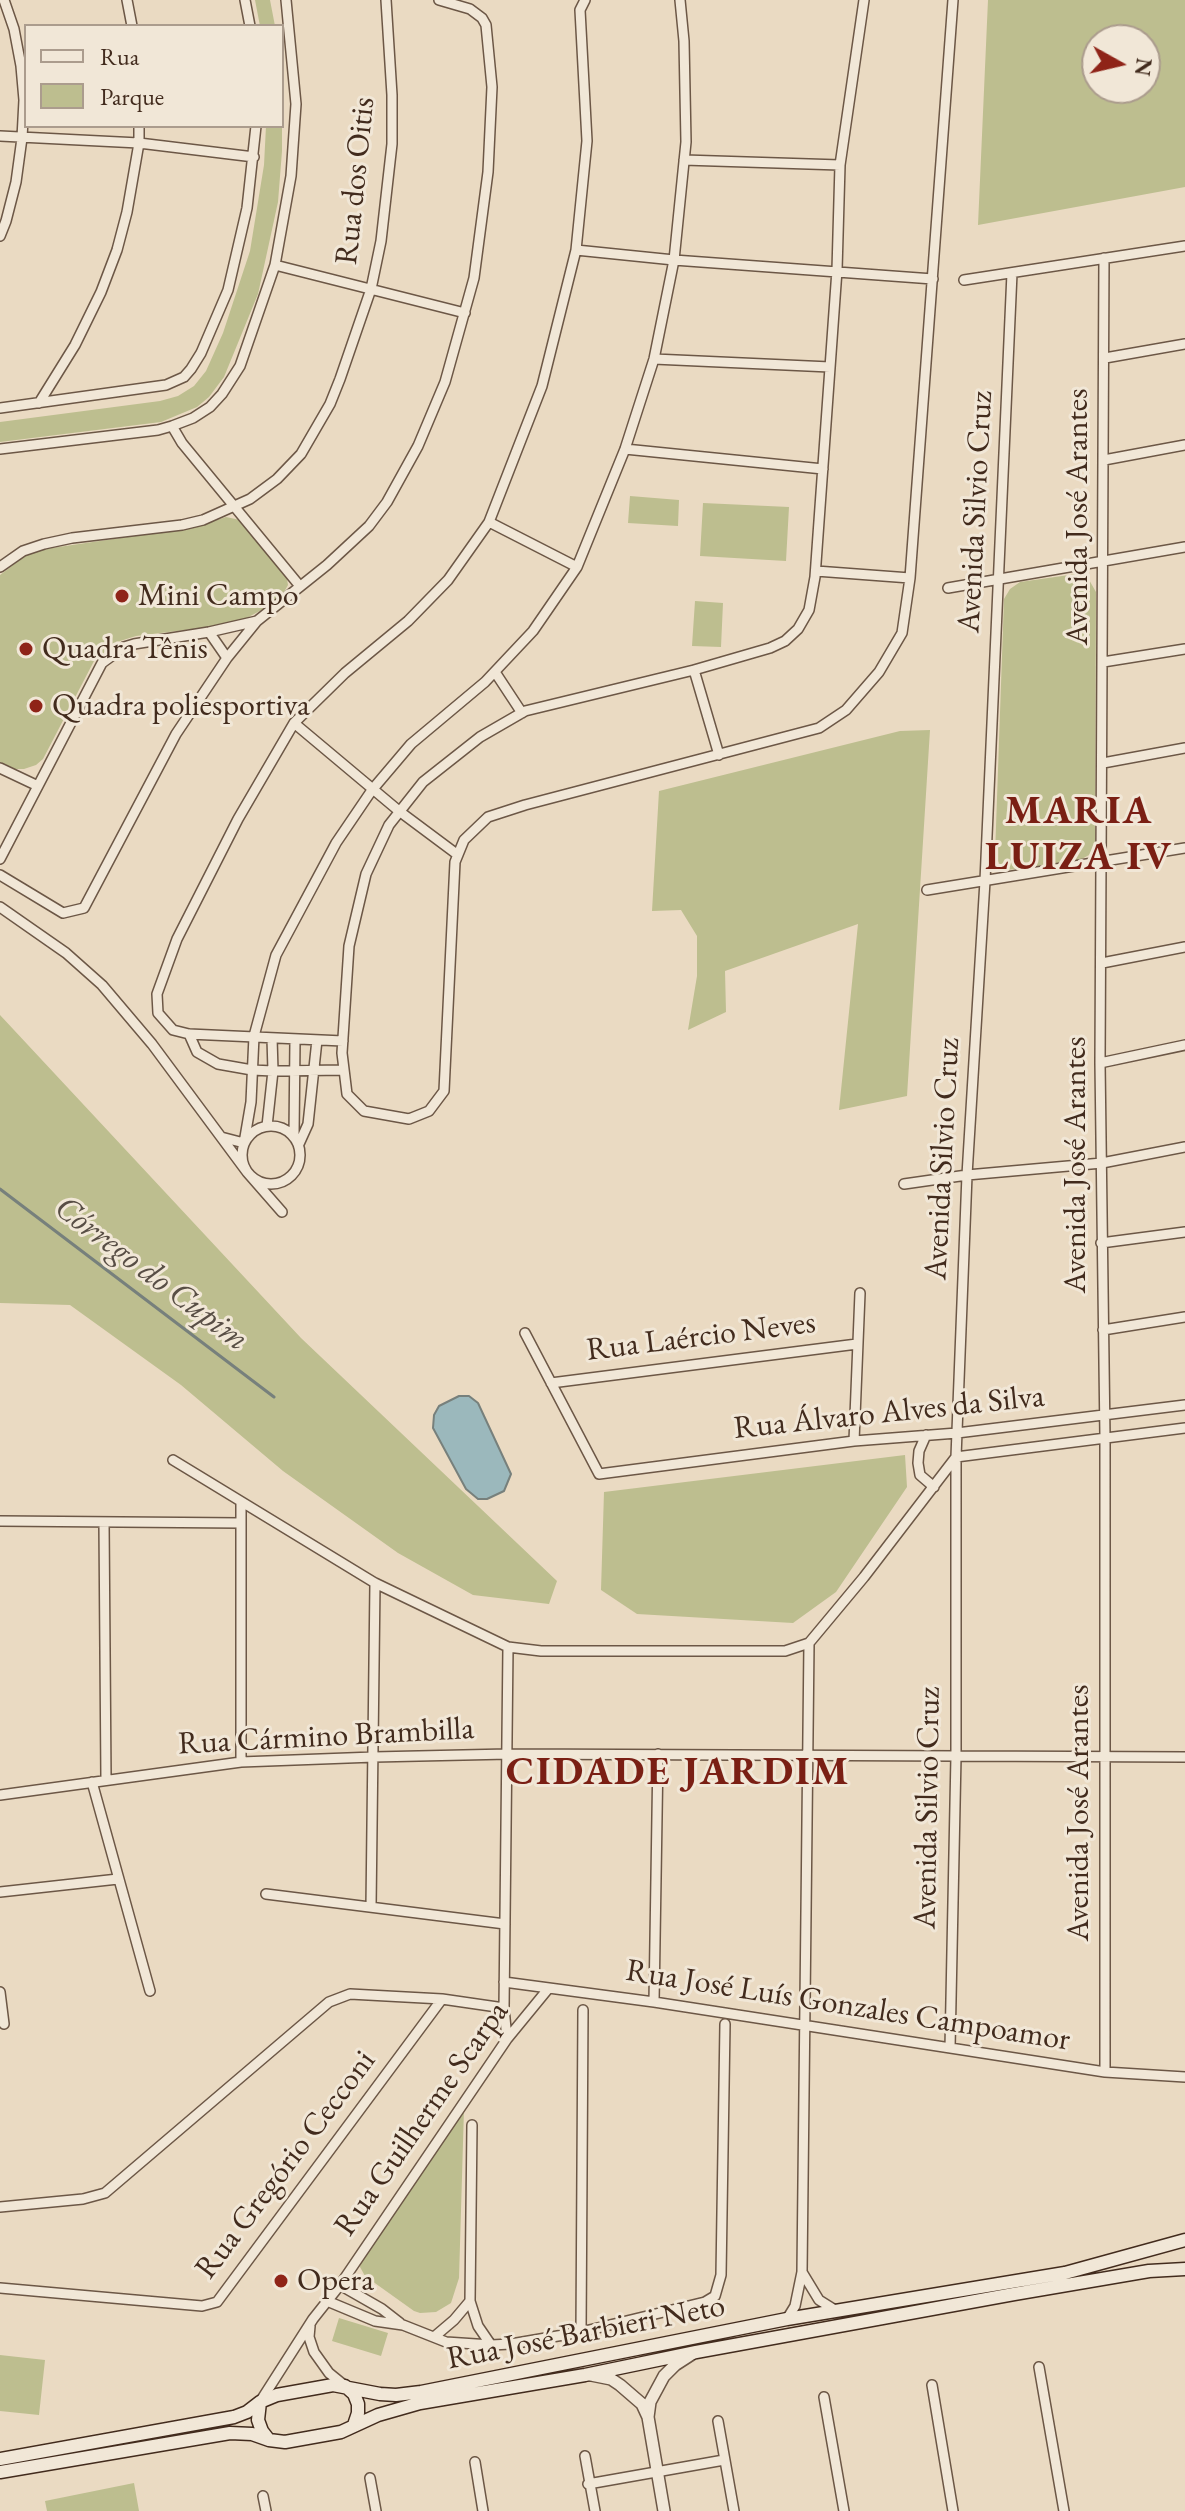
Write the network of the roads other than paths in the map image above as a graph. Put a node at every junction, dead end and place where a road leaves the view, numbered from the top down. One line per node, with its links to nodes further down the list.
1 (4, 0): 16 (street)
2 (127, 0): 11 (street)
3 (245, 0): 12 (street)
4 (286, 0): 26 (street)
5 (386, 0): 31 (street, Rua dos Oitis)
6 (439, 0): 32 (street)
7 (585, 0): 23 (street)
8 (680, 0): 19 (street)
9 (864, 0): 20 (street)
10 (953, 0): 29 (street)
11 (132, 24)
12 (250, 24)
13 (139, 128): 17 (street)
14 (256, 128): 18 (street)
15 (0, 136): 16 (street)
16 (22, 138): 17 (street); 21 (street)
17 (139, 143): 18 (street); 37 (street)
18 (254, 157): 37 (street)
19 (684, 160): 20 (street); 25 (street)
20 (840, 165): 27 (street)
21 (0, 236)
22 (1185, 246): 24 (street)
23 (576, 250): 25 (street); 46 (street)
24 (1104, 258): 28 (street); 34 (street, Avenida José Arantes)
25 (674, 260): 27 (street); 35 (street)
26 (275, 265): 31 (street); 39 (street)
27 (837, 270): 29 (street); 36 (street)
28 (1012, 273): 30 (street); 53 (street, Avenida Silvio Cruz)
29 (933, 279): 52 (street)
30 (964, 280)
31 (371, 289): 32 (street); 45 (street, Rua dos Oitis)
32 (465, 313): 54 (street)
33 (1185, 344): 34 (street)
34 (1105, 358): 43 (street, Avenida José Arantes)
35 (654, 359): 36 (street); 42 (street)
36 (830, 367): 44 (street)
37 (39, 403): 38 (street)
38 (0, 408)
39 (172, 426): 41 (street); 45 (street)
40 (1185, 445): 43 (street)
41 (0, 449)
42 (625, 449): 44 (street); 50 (street)
43 (1104, 460): 48 (street, Avenida José Arantes)
44 (823, 469): 51 (street)
45 (237, 507): 49 (street, Rua dos Oitis); 54 (street)
46 (489, 522): 50 (street); 64 (street)
47 (1185, 547): 48 (street)
48 (1104, 561): 53 (street); 60 (street, Avenida José Arantes)
49 (0, 567)
50 (577, 567): 62 (street)
51 (816, 571): 52 (street); 61 (street)
52 (910, 578): 66 (street)
53 (999, 578): 55 (street); 77 (street, Avenida Silvio Cruz)
54 (299, 585): 56 (street)
55 (948, 588)
56 (257, 621): 57 (street); 59 (street)
57 (209, 632): 59 (street); 69 (street)
58 (1185, 649): 60 (street)
59 (227, 658): 76 (street)
60 (1103, 662): 67 (street, Avenida José Arantes)
61 (694, 670): 63 (street); 66 (street)
62 (495, 672): 63 (street); 70 (street)
63 (522, 713): 71 (street)
64 (294, 723): 70 (street); 82 (street)
65 (1185, 748): 67 (street)
66 (719, 755): 73 (street)
67 (1103, 763): 75 (street, Avenida José Arantes)
68 (0, 768): 69 (street)
69 (38, 786): 74 (street)
70 (372, 790): 71 (street); 83 (street)
71 (399, 811): 73 (street); 87 (street)
72 (1185, 848): 75 (street)
73 (458, 855): 91 (street)
74 (0, 859)
75 (1102, 863): 77 (street); 81 (street, Avenida José Arantes)
76 (0, 875)
77 (985, 881): 78 (street); 102 (street, Avenida Silvio Cruz)
78 (927, 890)
79 (0, 907): 96 (street)
80 (1185, 947): 81 (street)
81 (1102, 963): 89 (street, Avenida José Arantes)
82 (189, 1034): 83 (street); 90 (street)
83 (254, 1036): 84 (street); 90 (street)
84 (272, 1038): 85 (street); 92 (street)
85 (295, 1040): 86 (street); 94 (street)
86 (317, 1040): 87 (street); 93 (street)
87 (343, 1041): 91 (street)
88 (1185, 1045): 89 (street)
89 (1100, 1063): 100 (street, Avenida José Arantes)
90 (252, 1070): 92 (street); 98 (street)
91 (344, 1070): 93 (street)
92 (273, 1071): 94 (street); 95 (street)
93 (313, 1071): 94 (street); 97 (street)
94 (294, 1072): 97 (street)
95 (267, 1126): 97 (street); 98 (street)
96 (221, 1137): 98 (street); 101 (street)
97 (296, 1140): 103 (street)
98 (244, 1143): 101 (street)
99 (1185, 1147): 100 (street)
100 (1102, 1163): 102 (street); 106 (street, Avenida José Arantes)
101 (247, 1172): 103 (street); 103 (street)
102 (967, 1175): 104 (street); 116 (street, Avenida Silvio Cruz)
103 (280, 1183)
104 (904, 1184)
105 (1185, 1232): 106 (street)
106 (1101, 1243): 109 (street, Avenida José Arantes)
107 (860, 1293): 111 (street)
108 (1185, 1317): 109 (street)
109 (1103, 1330): 114 (street, Avenida José Arantes)
110 (525, 1333): 112 (street)
111 (857, 1344): 112 (street, Rua Laércio Neves); 119 (street)
112 (551, 1383): 119 (street, Rua Álvaro Alves da Silva)
113 (1185, 1405): 114 (street, Rua Álvaro Alves da Silva)
114 (1103, 1415): 116 (street, Rua Álvaro Alves da Silva); 118 (street, Avenida José Arantes)
115 (1185, 1428): 118 (street)
116 (957, 1433): 117 (street, Rua Álvaro Alves da Silva); 120 (street, Avenida Silvio Cruz)
117 (926, 1435): 119 (street, Rua Álvaro Alves da Silva); 122 (street)
118 (1105, 1437): 120 (street); 134 (street, Avenida José Arantes)
119 (854, 1441)
120 (956, 1457): 122 (street); 133 (street, Avenida Silvio Cruz)
121 (173, 1460): 123 (street)
122 (934, 1487): 128 (street)
123 (241, 1503): 126 (street); 127 (street)
124 (0, 1521): 125 (street)
125 (104, 1522): 126 (street); 138 (street)
126 (241, 1523): 137 (street)
127 (375, 1583): 129 (street); 135 (street)
128 (809, 1643): 129 (street); 132 (street)
129 (508, 1647): 130 (street)
130 (508, 1754): 131 (street, Rua Cármino Brambilla); 135 (street, Rua Cármino Brambilla); 145 (street)
131 (658, 1754): 132 (street, Rua Cármino Brambilla); 151 (street)
132 (807, 1755): 133 (street, Rua Cármino Brambilla); 156 (street)
133 (956, 1756): 134 (street, Rua Cármino Brambilla); 158 (street, Avenida Silvio Cruz)
134 (1105, 1756): 136 (street, Rua Cármino Brambilla); 159 (street, Avenida José Arantes)
135 (374, 1757): 137 (street, Rua Cármino Brambilla); 144 (street)
136 (1185, 1757)
137 (241, 1762): 138 (street, Rua Cármino Brambilla)
138 (106, 1780): 139 (street, Rua Cármino Brambilla)
139 (92, 1782): 140 (street, Rua Cármino Brambilla); 141 (street)
140 (0, 1795)
141 (118, 1879): 142 (street); 148 (street)
142 (0, 1892)
143 (266, 1894): 144 (street)
144 (371, 1907): 145 (street)
145 (505, 1924): 146 (street)
146 (504, 1982): 147 (street, Rua José Luís Gonzales Campoamor); 152 (street)
147 (548, 1989): 151 (street, Rua José Luís Gonzales Campoamor); 157 (street, Rua Guilherme Scarpa)
148 (150, 1991)
149 (0, 1992): 154 (street)
150 (442, 1999): 152 (street); 162 (street); 167 (street, Rua Gregório Cecconi)
151 (654, 2002): 156 (street, Rua José Luís Gonzales Campoamor)
152 (504, 2008): 157 (street)
153 (583, 2010): 174 (street)
154 (4, 2024)
155 (725, 2024): 174 (street)
156 (804, 2026): 158 (street, Rua José Luís Gonzales Campoamor); 165 (street)
157 (507, 2039): 166 (street, Rua Guilherme Scarpa)
158 (950, 2048): 159 (street, Rua José Luís Gonzales Campoamor)
159 (1105, 2072): 160 (street, Rua José Luís Gonzales Campoamor)
160 (1185, 2077)
161 (472, 2125): 169 (street)
162 (2, 2207)
163 (1185, 2240): 170 (main road, Rua José Barbieri Neto)
164 (1185, 2269): 177 (main road, Rua José Barbieri Neto)
165 (802, 2272): 170 (street); 172 (street)
166 (340, 2285): 168 (street, Rua Guilherme Scarpa); 173 (street)
167 (0, 2288)
168 (327, 2301): 171 (street, Rua Guilherme Scarpa); 173 (street)
169 (470, 2301): 175 (street); 176 (street)
170 (835, 2310): 172 (main road, Rua José Barbieri Neto)
171 (313, 2319): 181 (street); 183 (street, Rua Guilherme Scarpa)
172 (787, 2319): 181 (main road, Rua José Barbieri Neto)
173 (403, 2325): 175 (street)
174 (581, 2332): 176 (street)
175 (434, 2337): 176 (street)
176 (491, 2345)
177 (696, 2352): 179 (main road, Rua José Barbieri Neto); 184 (street)
178 (1039, 2367): 205 (street)
179 (585, 2375): 184 (street); 186 (main road, Rua José Barbieri Neto)
180 (932, 2385): 204 (street)
181 (345, 2386): 183 (main road, Rua José Barbieri Neto); 186 (main road)
182 (824, 2397): 203 (street)
183 (260, 2402): 187 (main road); 189 (main road, Rua José Barbieri Neto)
184 (648, 2417): 193 (street)
185 (718, 2421): 190 (street)
186 (354, 2425): 187 (main road, Rua José Barbieri Neto)
187 (269, 2440): 192 (main road, Rua José Barbieri Neto)
188 (585, 2456): 195 (street)
189 (0, 2459)
190 (724, 2460): 193 (street); 202 (street)
191 (475, 2462): 199 (street)
192 (0, 2472)
193 (656, 2472): 195 (street); 201 (street)
194 (370, 2478): 198 (street)
195 (588, 2484): 200 (street)
196 (263, 2496): 197 (street)
197 (266, 2511)
198 (376, 2511)
199 (483, 2511)
200 (595, 2511)
201 (664, 2511)
202 (734, 2511)
203 (844, 2511)
204 (953, 2511)
205 (1064, 2511)

